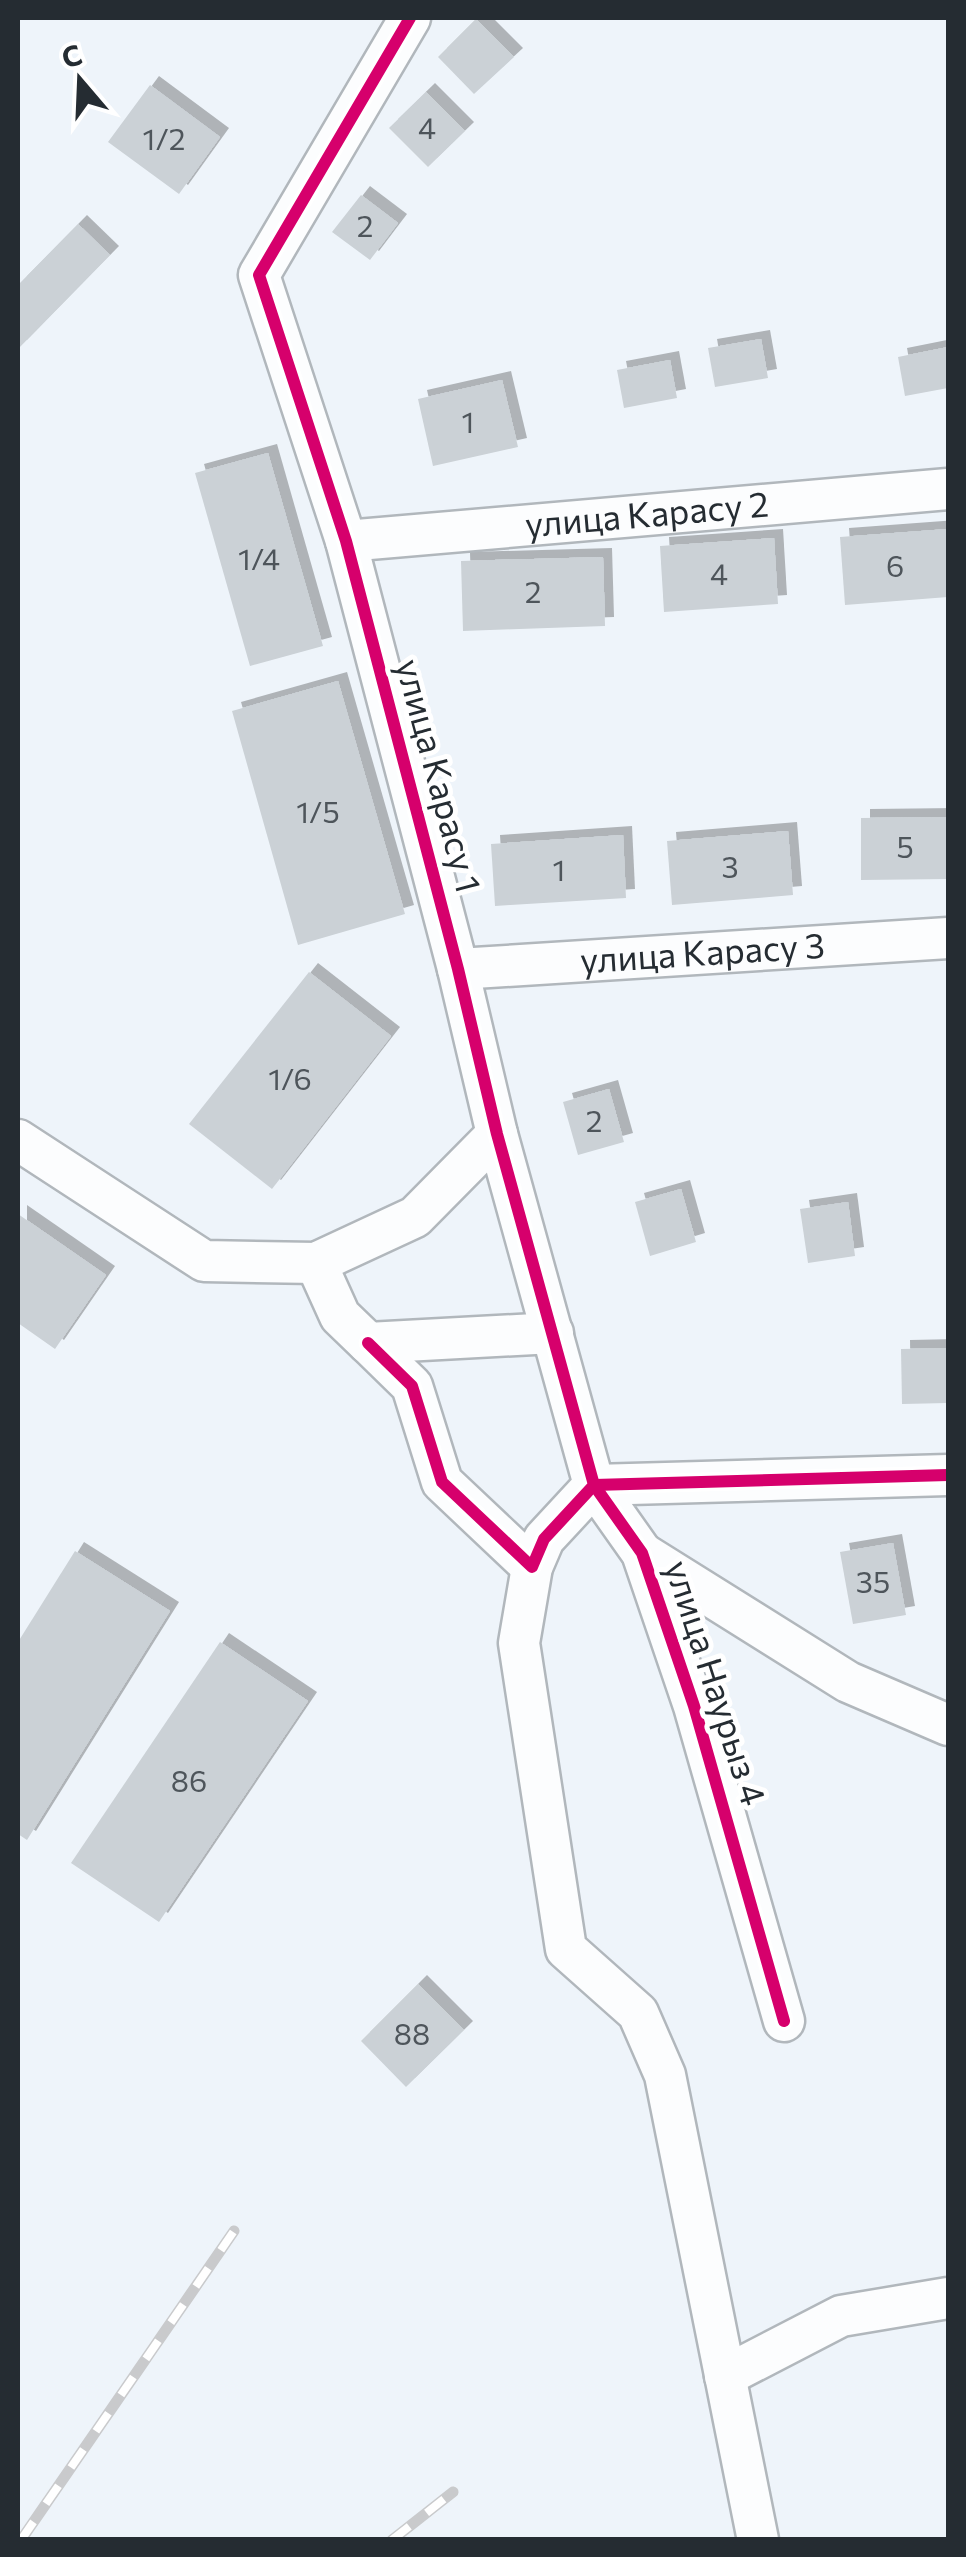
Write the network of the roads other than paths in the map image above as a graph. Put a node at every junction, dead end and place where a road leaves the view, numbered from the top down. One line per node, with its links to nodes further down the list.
1 (410, 18): 3 (street, улица Карасу 1)
2 (948, 489): 3 (street, улица Карасу 2)
3 (346, 542): 5 (street, улица Карасу 1)
4 (948, 938): 5 (street, улица Карасу 3)
5 (458, 969): 6 (street, улица Карасу 1)
6 (498, 1134): 8 (street); 9 (street, улица Карасу 1)
7 (18, 1140): 8 (street)
8 (316, 1262): 10 (street)
9 (552, 1333): 10 (street); 12 (street, улица Карасу 1)
10 (368, 1344): 14 (street)
11 (948, 1474): 12 (street)
12 (594, 1485): 13 (street, улица Наурыз 4); 14 (street)
13 (642, 1553): 15 (street); 16 (street, улица Наурыз 4)
14 (532, 1568): 18 (street)
15 (948, 1724)
16 (784, 2021)
17 (948, 2298): 18 (street)
18 (725, 2376): 19 (street)
19 (758, 2540)

